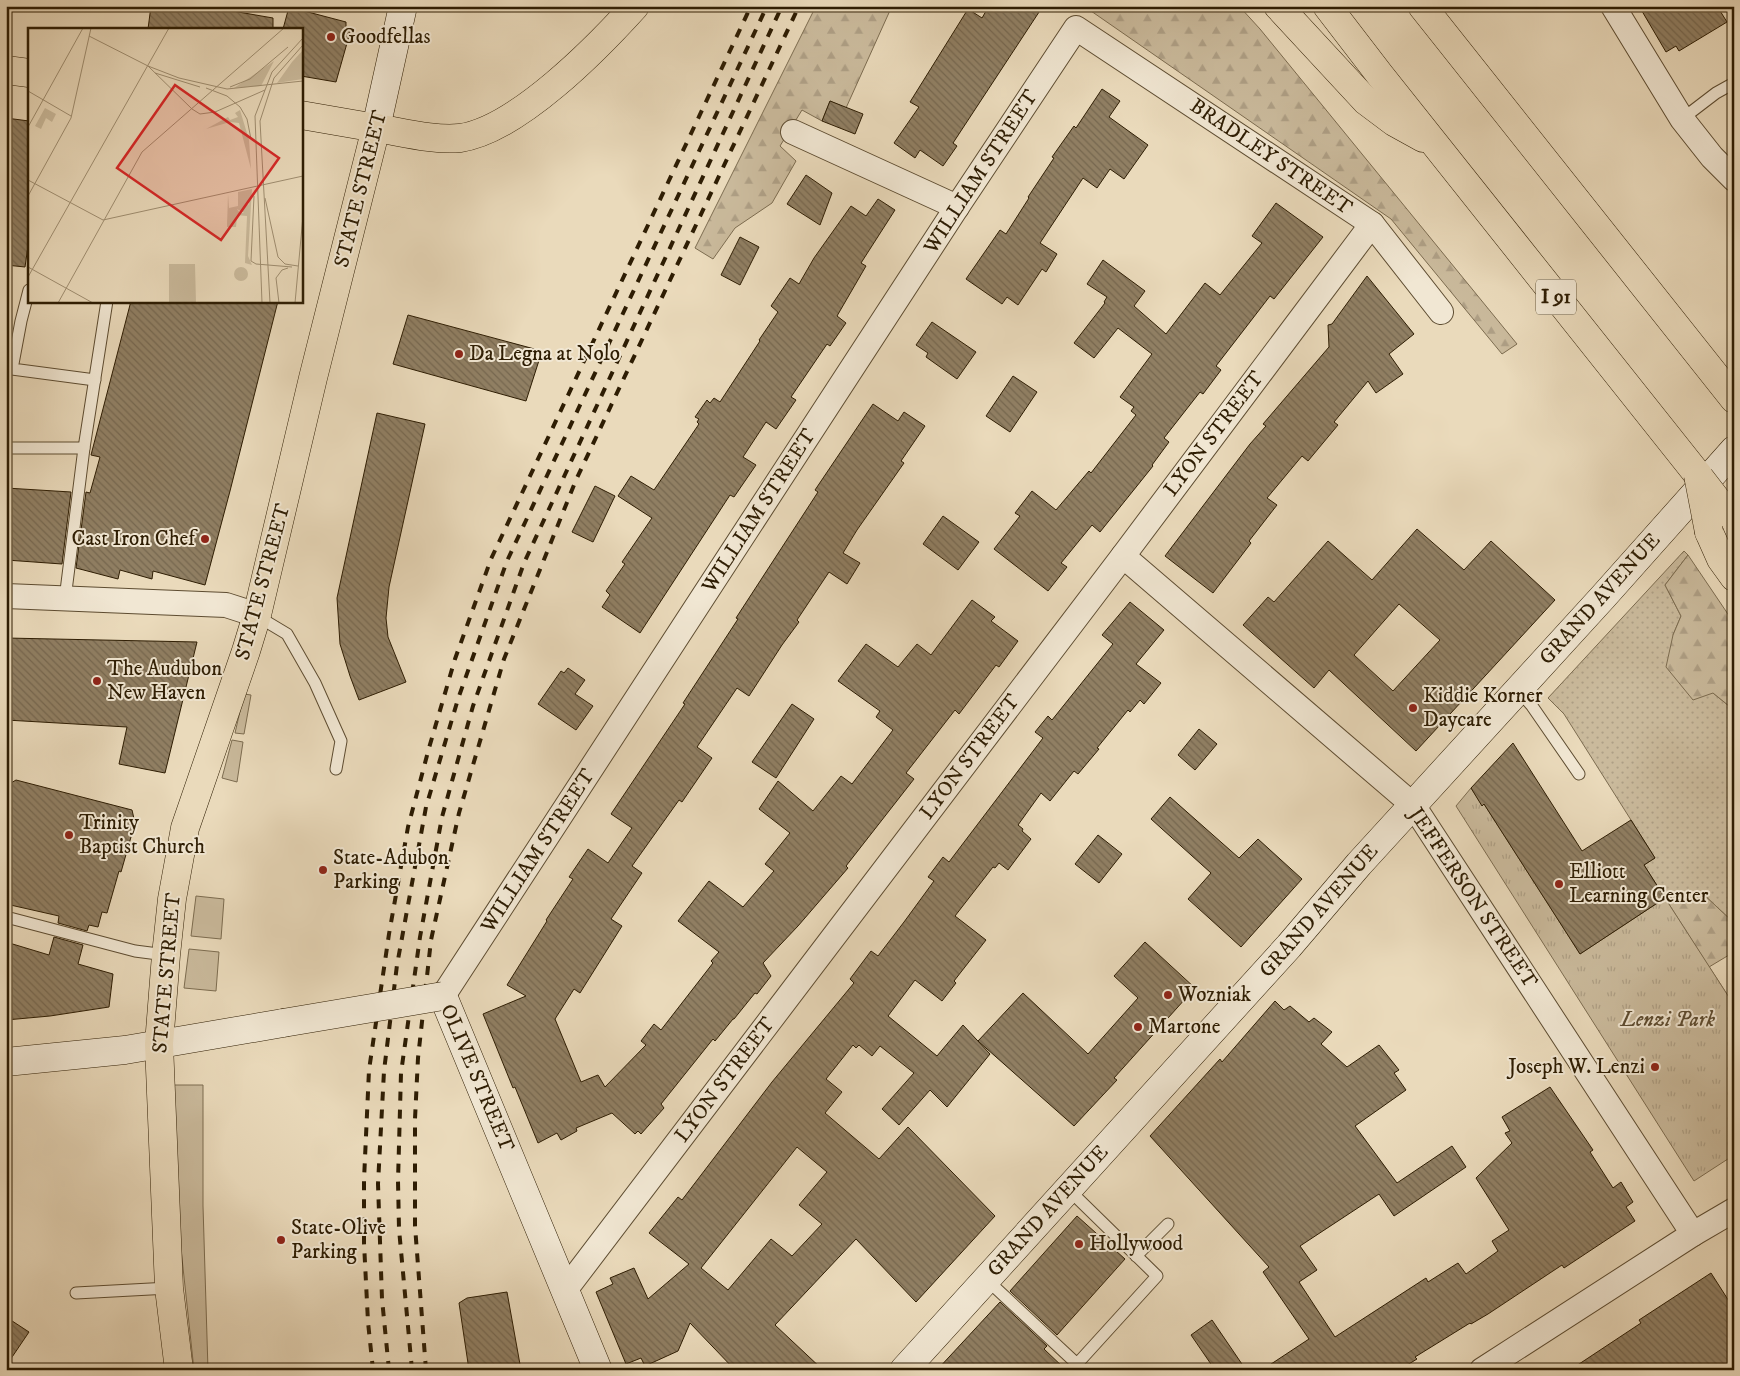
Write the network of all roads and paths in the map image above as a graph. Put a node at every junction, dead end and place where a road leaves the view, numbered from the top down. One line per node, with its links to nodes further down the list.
1 (404, 6): 13 (main road, STATE STREET)
2 (635, 6): 13 (main road)
3 (1278, 6): 15 (main road)
4 (1327, 6): 15 (main road, I 91)
5 (1422, 6): 23 (main road)
6 (1613, 6): 12 (street)
7 (1076, 28): 17 (street, WILLIAM STREET); 18 (street, BRADLEY STREET)
8 (6, 70): 9 (main road)
9 (28, 73)
10 (1734, 83): 12 (lane)
11 (302, 115): 13 (main road)
12 (1682, 119): 16 (street)
13 (376, 128): 32 (main road, STATE STREET)
14 (793, 132): 17 (street)
15 (1435, 145): 27 (main road, I 91, bridge)
16 (1734, 179)
17 (957, 207): 39 (street, WILLIAM STREET)
18 (1372, 224): 21 (street, BRADLEY STREET); 28 (street, LYON STREET)
19 (28, 294): 22 (lane)
20 (108, 302): 22 (lane)
21 (1440, 312)
22 (94, 380): 25 (lane)
23 (1731, 396)
24 (6, 448): 25 (lane)
25 (84, 448): 31 (lane)
26 (1734, 450): 33 (main road, GRAND AVENUE)
27 (1723, 522): 29 (main road)
28 (1123, 556): 36 (street, JEFFERSON STREET); 49 (street, LYON STREET)
29 (1734, 577)
30 (6, 596): 31 (street)
31 (65, 598): 32 (street)
32 (257, 615): 34 (lane); 38 (main road, STATE STREET)
33 (1518, 690): 35 (lane); 36 (main road, GRAND AVENUE)
34 (336, 769)
35 (1579, 774)
36 (1413, 804): 42 (main road, GRAND AVENUE); 45 (street, JEFFERSON STREET)
37 (6, 917): 38 (lane)
38 (166, 955): 40 (main road, STATE STREET)
39 (443, 996): 40 (main road, OLIVE STREET, bridge); 49 (main road, OLIVE STREET)
40 (159, 1044): 41 (main road, OLIVE STREET); 48 (main road, STATE STREET)
41 (6, 1062)
42 (1068, 1189): 46 (lane); 47 (main road, GRAND AVENUE)
43 (1734, 1210): 45 (street)
44 (1168, 1224): 46 (lane)
45 (1693, 1234): 54 (street)
46 (1136, 1256): 47 (lane)
47 (986, 1279): 53 (main road, GRAND AVENUE)
48 (169, 1288): 50 (lane); 51 (main road, STATE STREET)
49 (566, 1289): 52 (main road, OLIVE STREET)
50 (76, 1293)
51 (179, 1370)
52 (598, 1370)
53 (904, 1370)
54 (1482, 1370)

